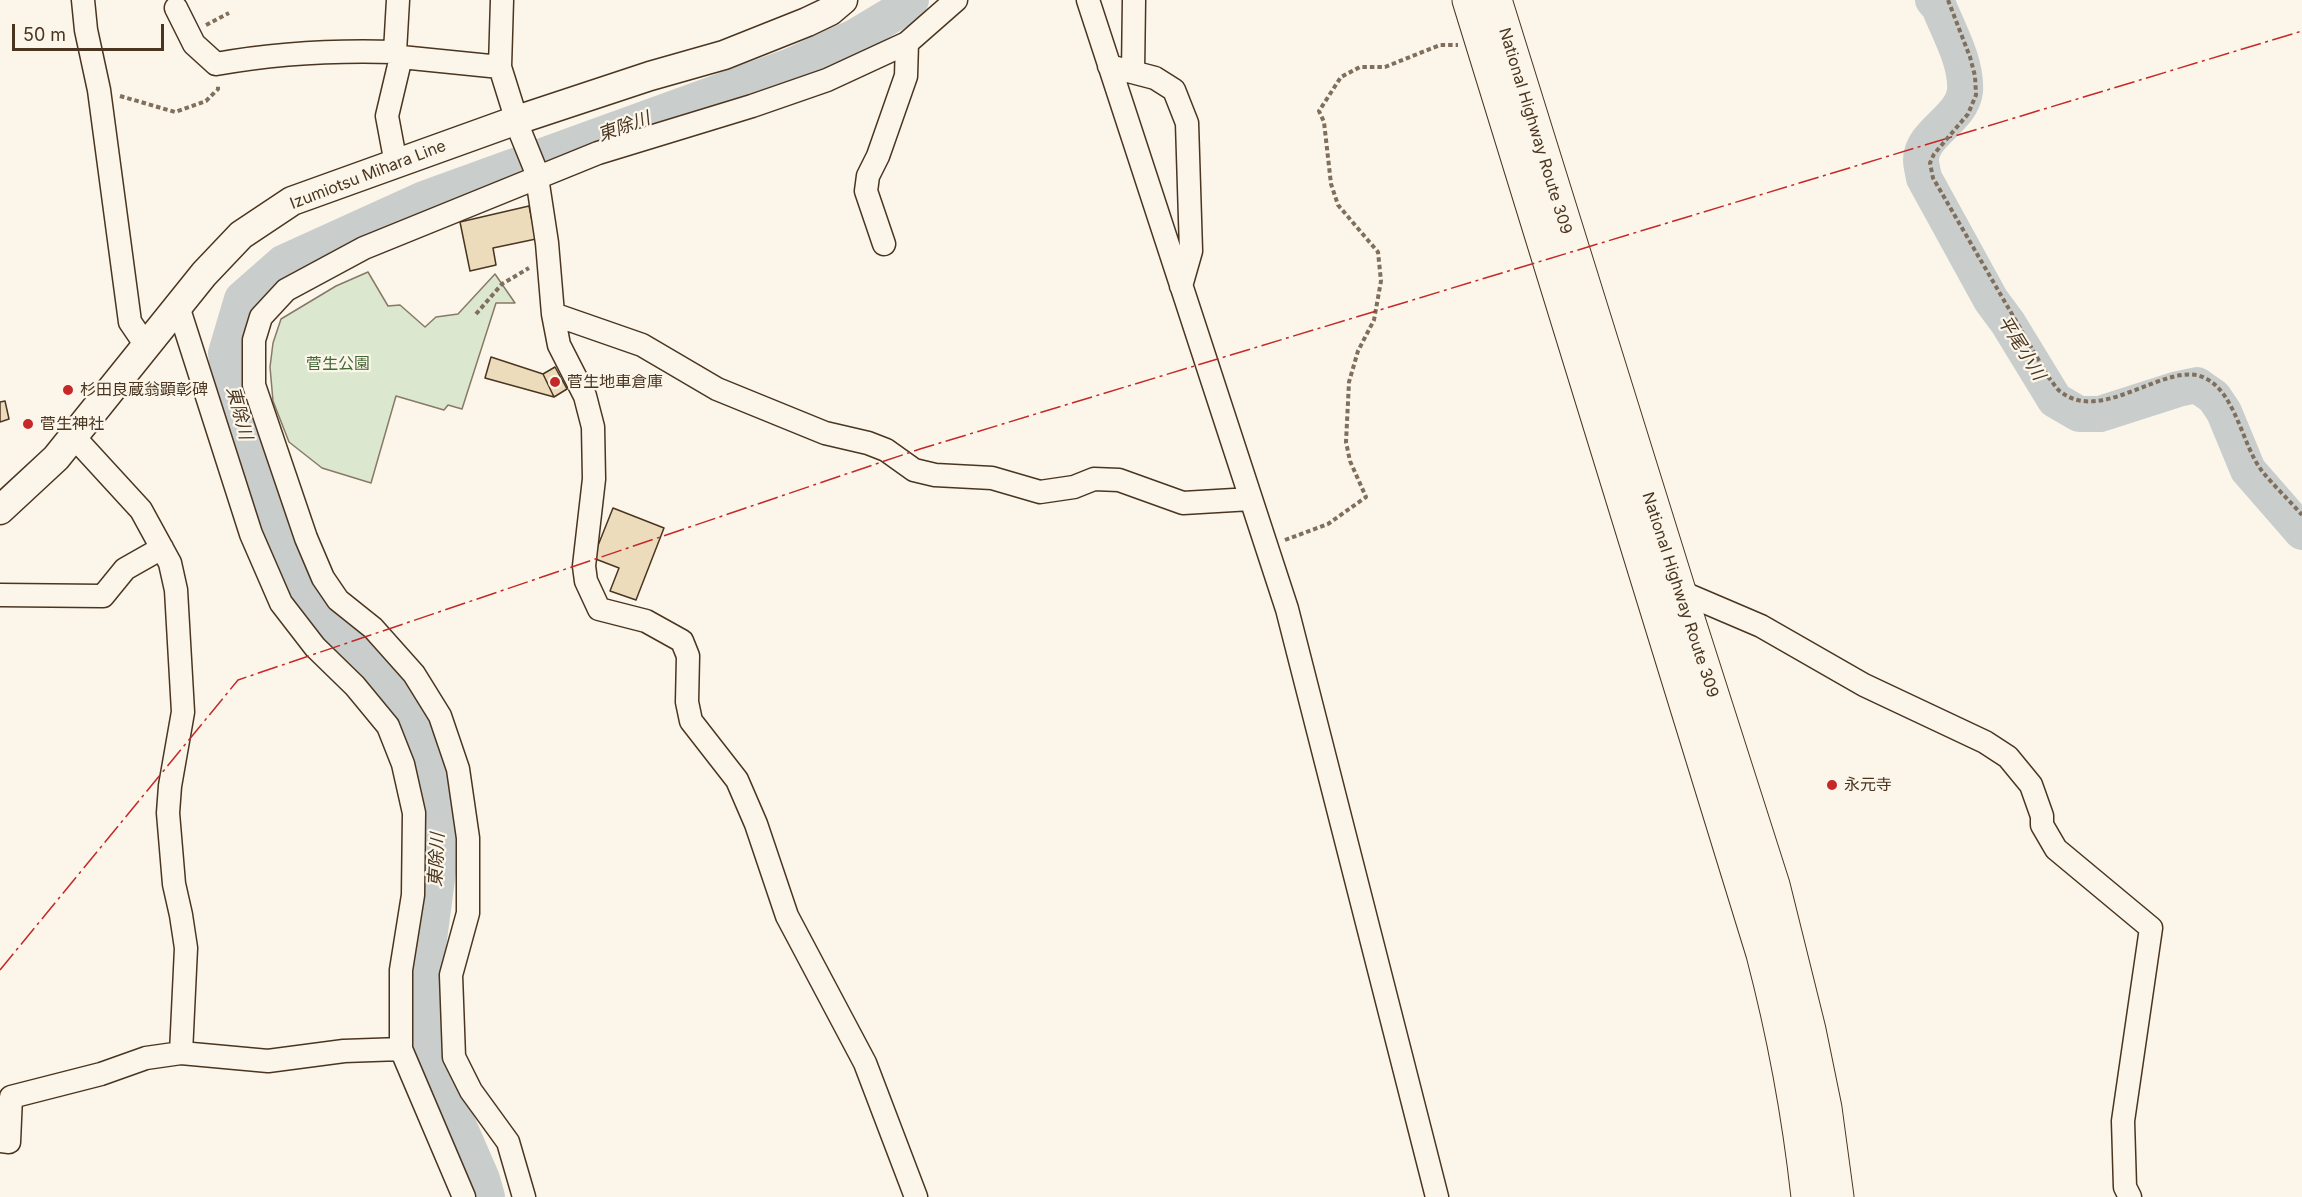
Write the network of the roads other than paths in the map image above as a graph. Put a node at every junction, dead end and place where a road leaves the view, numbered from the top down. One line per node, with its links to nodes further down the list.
1 (83, 0): 23 (street)
2 (398, 0): 12 (street)
3 (502, 0): 14 (street)
4 (956, 0): 11 (street)
5 (1088, 0): 13 (street)
6 (1134, 0): 15 (street)
7 (1468, 0): 28 (highway, National Highway Route 309)
8 (1495, 0): 28 (highway, National Highway Route 309)
9 (833, 2): 16 (main road, Izumiotsu Mihara Line)
10 (176, 8): 12 (street)
11 (907, 43): 18 (street); 19 (street)
12 (398, 55): 14 (street); 17 (street)
13 (1109, 66): 15 (street); 20 (street)
14 (500, 67): 16 (street)
15 (1133, 72): 20 (street)
16 (519, 127): 17 (main road, Izumiotsu Mihara Line); 18 (street)
17 (396, 164): 21 (main road, Izumiotsu Mihara Line)
18 (536, 174): 22 (street); 34 (street)
19 (884, 244)
20 (1181, 286): 25 (street)
21 (178, 306): 23 (main road, Izumiotsu Mihara Line); 30 (street)
22 (553, 314): 25 (street); 35 (street)
23 (147, 347): 24 (main road, Izumiotsu Mihara Line)
24 (74, 437): 26 (main road, Izumiotsu Mihara Line); 27 (street)
25 (1251, 499): 36 (street)
26 (0, 510)
27 (162, 548): 29 (street); 31 (street)
28 (1666, 595): 37 (highway, National Highway Route 309); 38 (highway, National Highway Route 309); 39 (street)
29 (0, 596)
30 (401, 1049): 31 (street); 33 (street)
31 (181, 1053): 32 (street)
32 (0, 1141)
33 (464, 1197)
34 (524, 1197)
35 (916, 1197)
36 (1437, 1197)
37 (1808, 1197)
38 (1837, 1197)
39 (2130, 1197)

